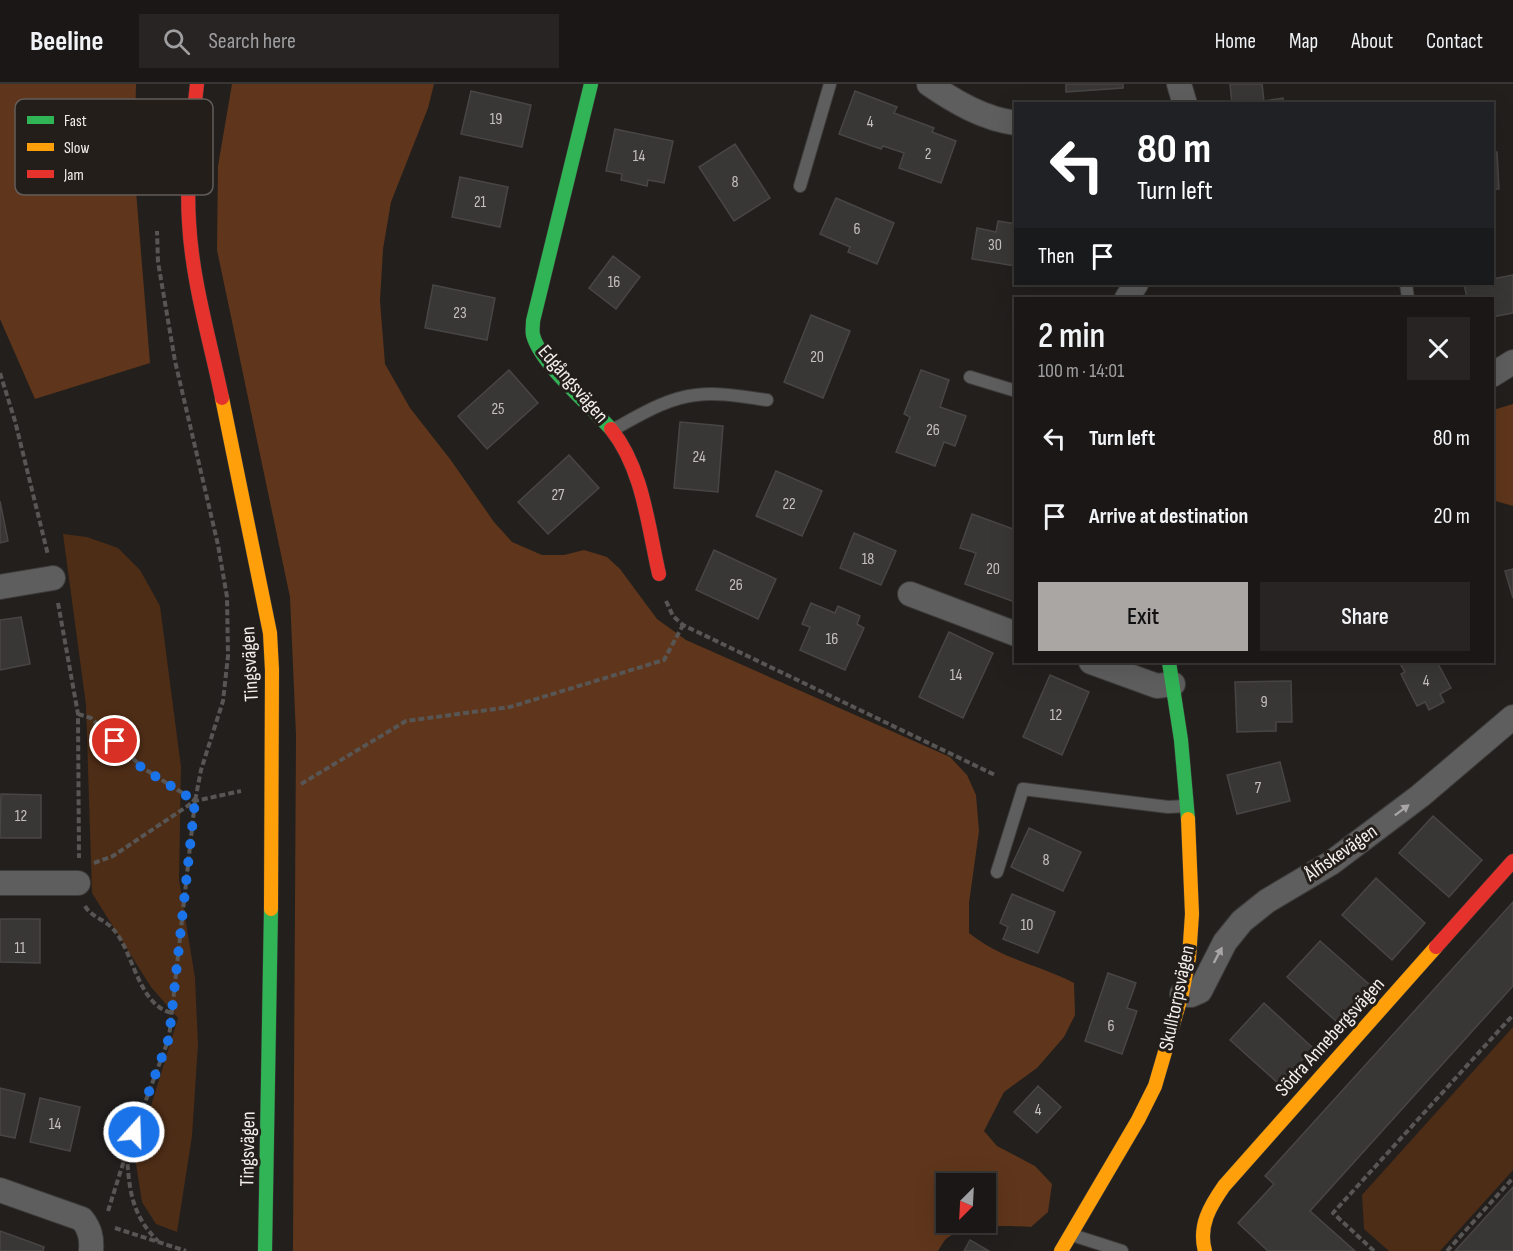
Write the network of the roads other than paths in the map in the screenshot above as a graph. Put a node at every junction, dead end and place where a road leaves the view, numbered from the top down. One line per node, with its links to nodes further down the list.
1 (197, 84): 6 (street, Tingsvägen)
2 (591, 84): 16 (street, Edgångsvägen)
3 (830, 84): 9 (lane)
4 (929, 84): 8 (street)
5 (1179, 84): 7 (street)
6 (195, 99)
7 (1184, 102)
8 (1014, 123)
9 (800, 186)
10 (188, 195): 34 (street, Tingsvägen)
11 (1513, 362): 12 (street)
12 (1494, 374)
13 (970, 377): 14 (lane)
14 (1014, 390)
15 (767, 400): 16 (lane)
16 (613, 430): 17 (street, Edgångsvägen)
17 (659, 574)
18 (53, 578): 19 (street)
19 (0, 587)
20 (910, 594): 21 (street)
21 (1014, 633)
22 (1094, 663): 23 (street, Skulltorpsvägen)
23 (1171, 673): 25 (street, Skulltorpsvägen)
24 (1513, 717): 30 (street, Ålfiskevägen, one-way to 24)
25 (1187, 806): 27 (lane); 30 (street, Skulltorpsvägen)
26 (1513, 861): 37 (street, Södra Annebergsvägen)
27 (997, 872)
28 (79, 876): 29 (street)
29 (0, 883)
30 (1182, 994): 32 (street, Skulltorpsvägen)
31 (0, 1191): 33 (street)
32 (1070, 1234): 35 (street, Skulltorpsvägen); 36 (lane)
33 (91, 1251)
34 (265, 1251)
35 (1061, 1251)
36 (1122, 1251)
37 (1205, 1251)

